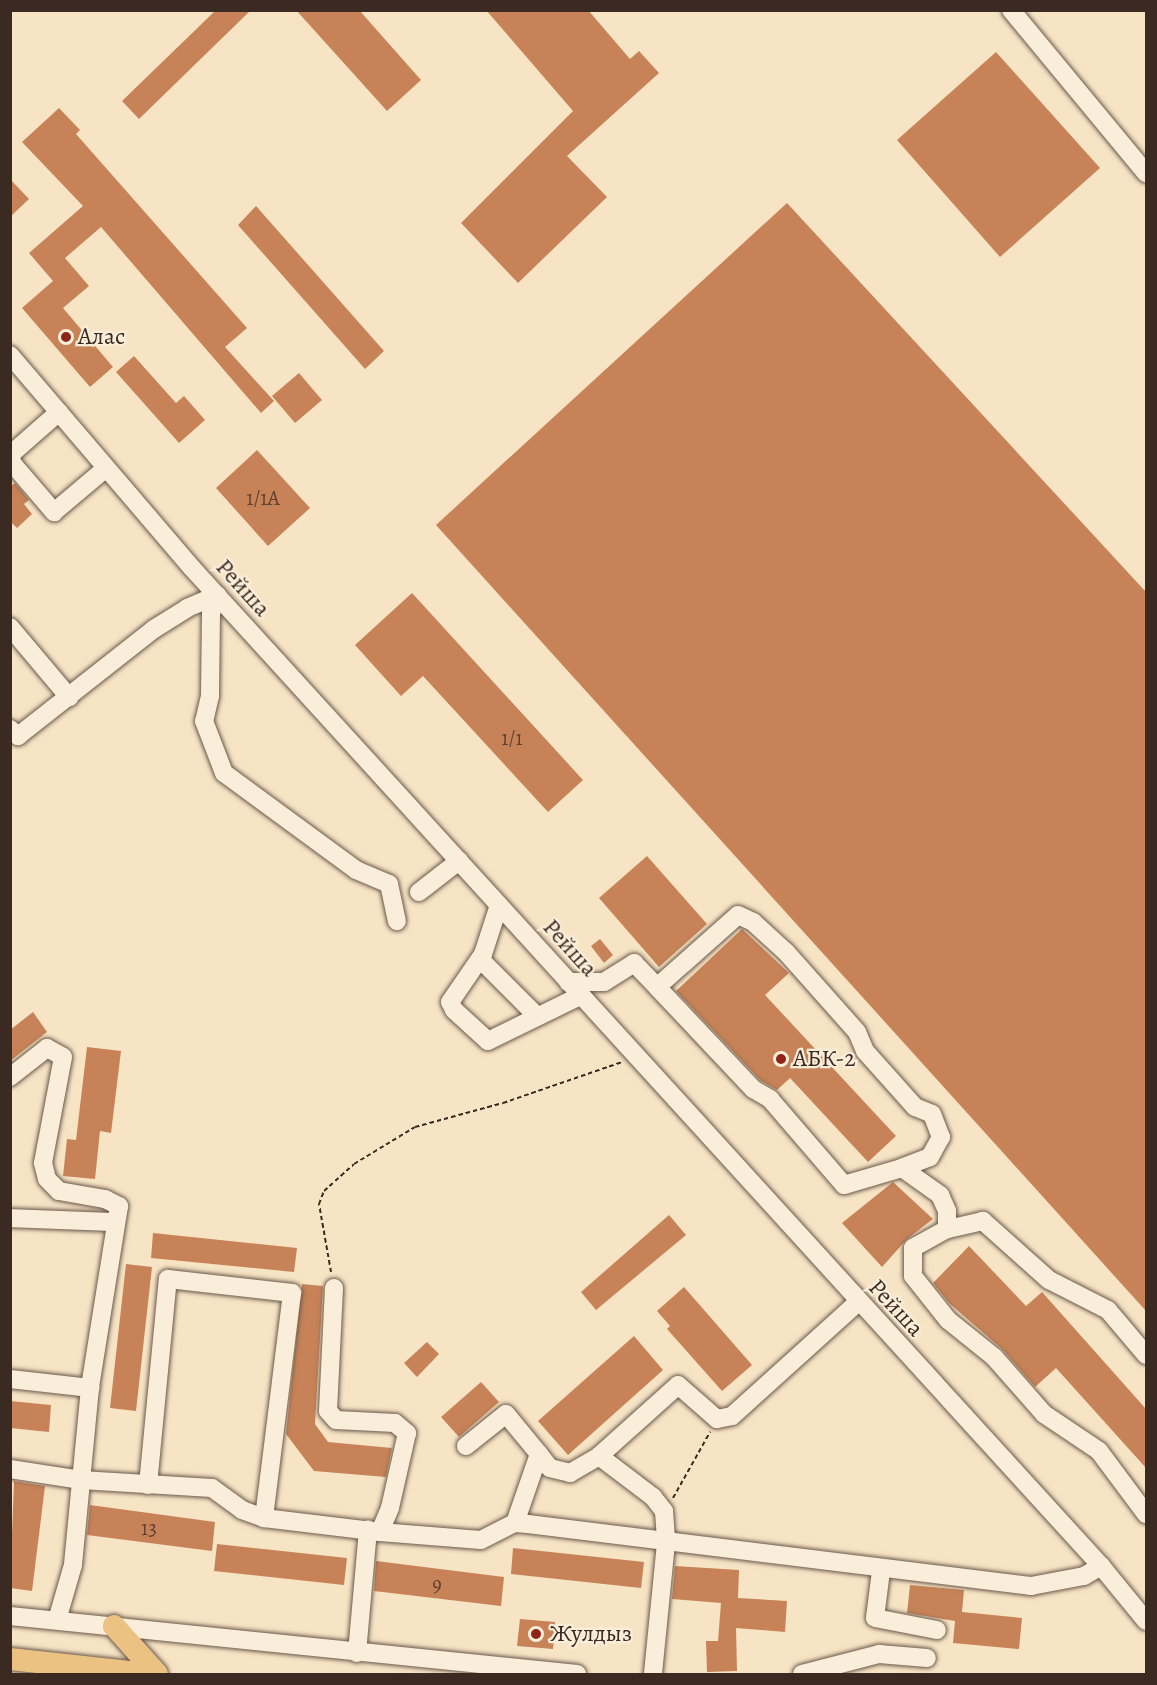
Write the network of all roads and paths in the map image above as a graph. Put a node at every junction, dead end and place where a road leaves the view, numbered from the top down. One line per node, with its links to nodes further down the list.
1 (1011, 10): 2 (street)
2 (1146, 173)
3 (10, 355): 4 (street, Рейша)
4 (59, 412): 5 (street, Рейша); 5 (street)
5 (106, 468): 6 (street, Рейша)
6 (216, 595): 8 (street); 10 (street, Рейша); 13 (street)
7 (10, 627): 8 (street)
8 (69, 697): 9 (street)
9 (10, 729)
10 (459, 861): 11 (street); 12 (street, Рейша)
11 (419, 892)
12 (499, 905): 14 (street); 16 (street, Рейша)
13 (397, 921)
14 (480, 959): 17 (street); 17 (street)
15 (657, 987): 16 (street); 20 (street); 20 (street)
16 (574, 989): 17 (street); 18 (street, Рейша)
17 (537, 1016)
18 (636, 1058): 24 (path); 25 (street, Рейша)
19 (10, 1077): 22 (street)
20 (902, 1168): 23 (street)
21 (10, 1218): 22 (street)
22 (116, 1222): 28 (street)
23 (947, 1229): 26 (street); 37 (street)
24 (334, 1288): 40 (street)
25 (858, 1302): 29 (street); 42 (street, Рейша)
26 (1146, 1355)
27 (10, 1380): 28 (street)
28 (90, 1388): 34 (street)
29 (717, 1419): 32 (street); 36 (path)
30 (466, 1446): 31 (street)
31 (539, 1454): 32 (street); 39 (street)
32 (599, 1456): 36 (street)
33 (10, 1469): 34 (street)
34 (81, 1480): 35 (street); 46 (street)
35 (148, 1485): 38 (street); 38 (street)
36 (664, 1511): 41 (street)
37 (1146, 1514)
38 (264, 1518): 40 (street)
39 (515, 1523): 40 (street); 41 (street)
40 (374, 1530): 51 (street)
41 (666, 1543): 43 (street); 57 (street)
42 (1101, 1566): 43 (street); 44 (street, Рейша)
43 (881, 1570): 49 (street)
44 (1132, 1604): 47 (street, Рейша); 50 (street)
45 (10, 1616): 46 (street)
46 (57, 1620): 48 (street)
47 (1146, 1621)
48 (114, 1626): 51 (street); 55 (main road)
49 (937, 1629)
50 (1146, 1636)
51 (357, 1653): 56 (street)
52 (927, 1658): 58 (street)
53 (10, 1659): 54 (main road)
54 (148, 1674)
55 (157, 1674)
56 (577, 1674)
57 (653, 1674)
58 (802, 1674)

